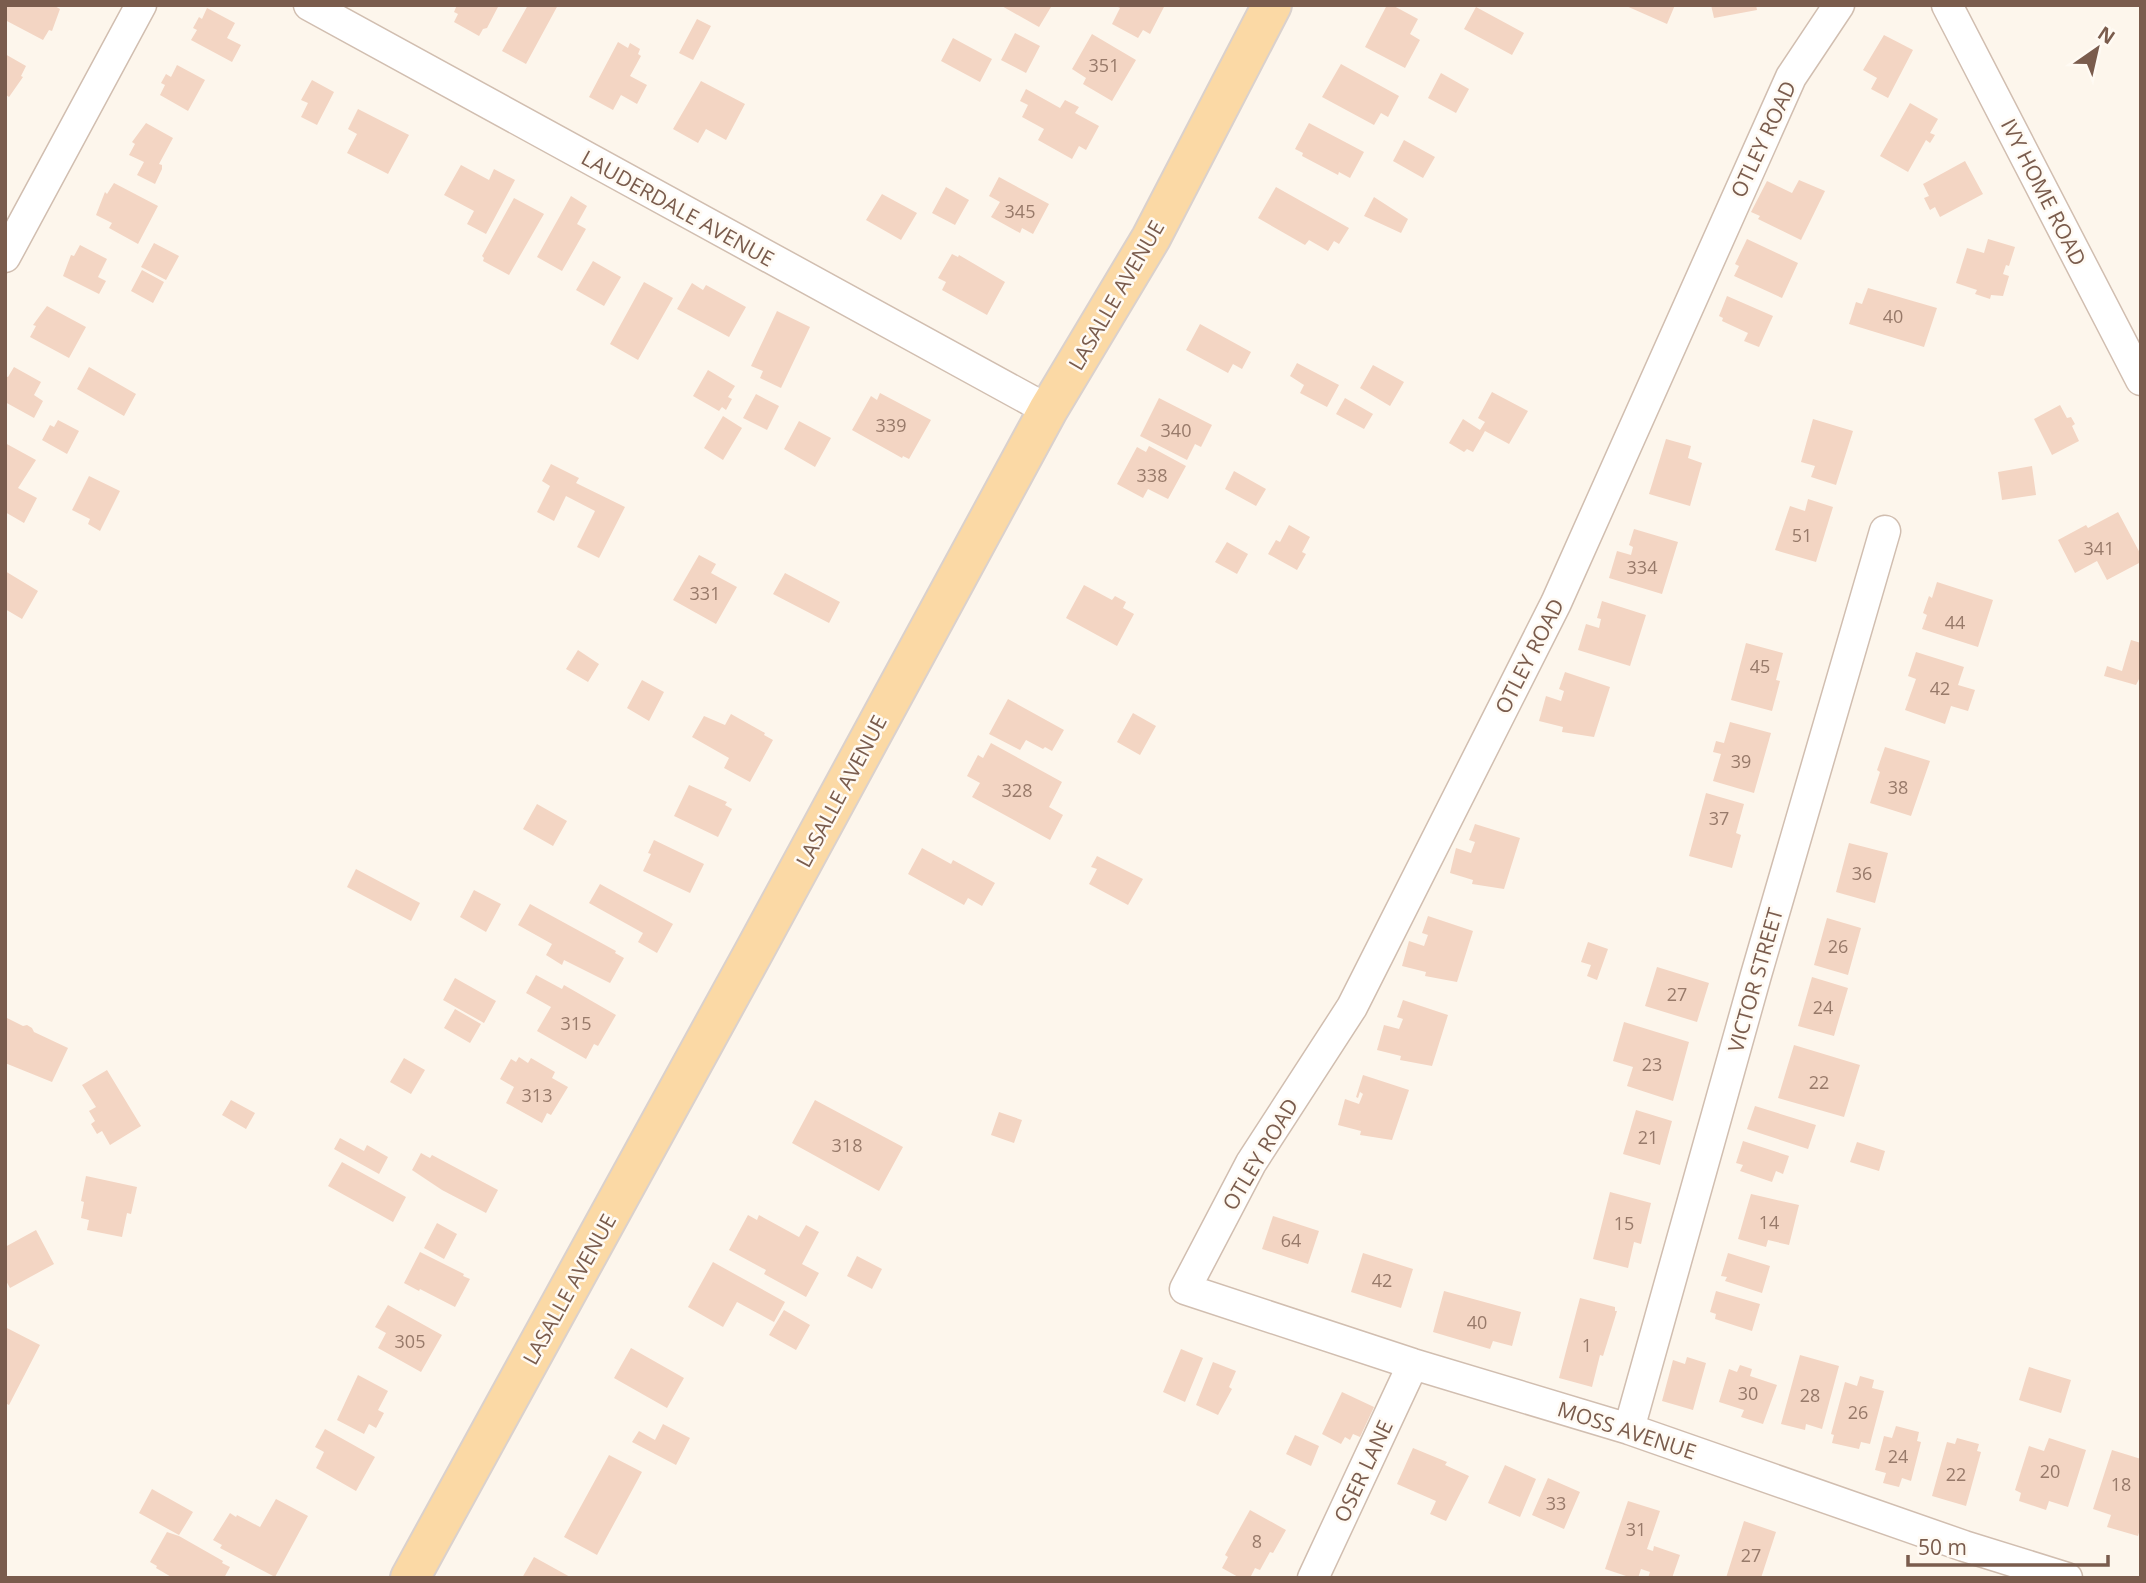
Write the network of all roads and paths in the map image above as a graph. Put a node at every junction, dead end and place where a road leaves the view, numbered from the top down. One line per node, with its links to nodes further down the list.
1 (141, 5): 6 (street)
2 (309, 5): 8 (street, LAUDERDALE AVENUE)
3 (1272, 5): 8 (main road, LASALLE AVENUE)
4 (1839, 5): 10 (street, OTLEY ROAD)
5 (1947, 5): 7 (street, IVY HOME ROAD)
6 (5, 257)
7 (2141, 380)
8 (1048, 410): 13 (main road, LASALLE AVENUE)
9 (1885, 531): 12 (street, VICTOR STREET)
10 (1185, 1289): 11 (street, MOSS AVENUE)
11 (1413, 1364): 12 (street, MOSS AVENUE); 14 (street, OSER LANE)
12 (1629, 1429): 15 (street, MOSS AVENUE)
13 (410, 1578)
14 (1313, 1578)
15 (2067, 1578)

